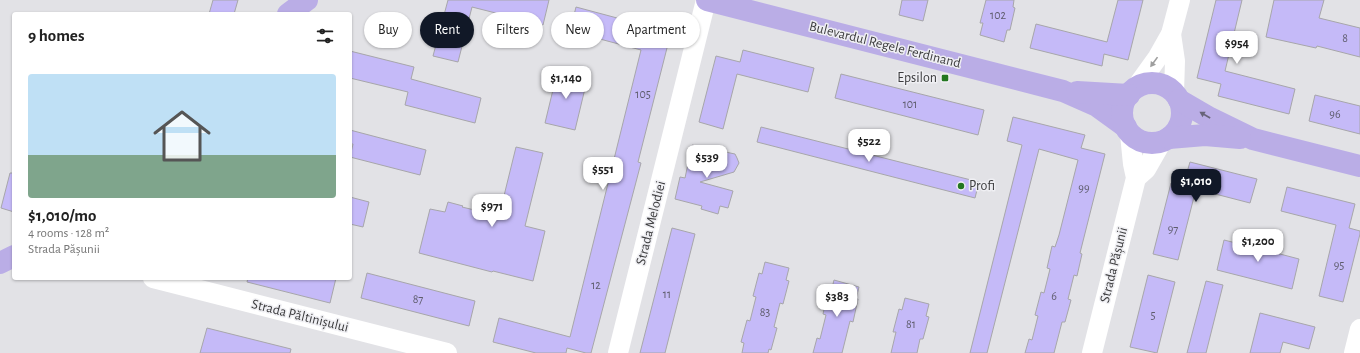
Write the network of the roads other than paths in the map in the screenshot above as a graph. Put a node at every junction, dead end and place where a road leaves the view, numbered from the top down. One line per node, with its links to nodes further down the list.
1 (307, 0): 4 (main road)
2 (707, 0): 6 (main road, Bulevardul Regele Ferdinand); 19 (street, Strada Melodiei)
3 (1180, 0): 5 (street)
4 (291, 12)
5 (1171, 34): 7 (street, one-way to 7); 8 (street)
6 (1064, 91): 7 (main road, Bulevardul Regele Ferdinand); 9 (main road, Bulevardul Regele Ferdinand)
7 (1132, 92): 8 (main road); 9 (main road)
8 (1176, 96): 10 (main road); 11 (main road, one-way to 8)
9 (1128, 130): 10 (main road); 13 (street, Strada Pășunii)
10 (1166, 139): 11 (main road); 13 (street, Strada Pășunii)
11 (1253, 139): 12 (main road)
12 (1360, 166)
13 (1136, 178): 20 (street, Strada Pășunii)
14 (12, 257): 15 (main road)
15 (0, 263)
16 (161, 280): 18 (street, Strada Păltinișului)
17 (1360, 329): 21 (street)
18 (447, 353)
19 (618, 353)
20 (1092, 353)
21 (1354, 353)

